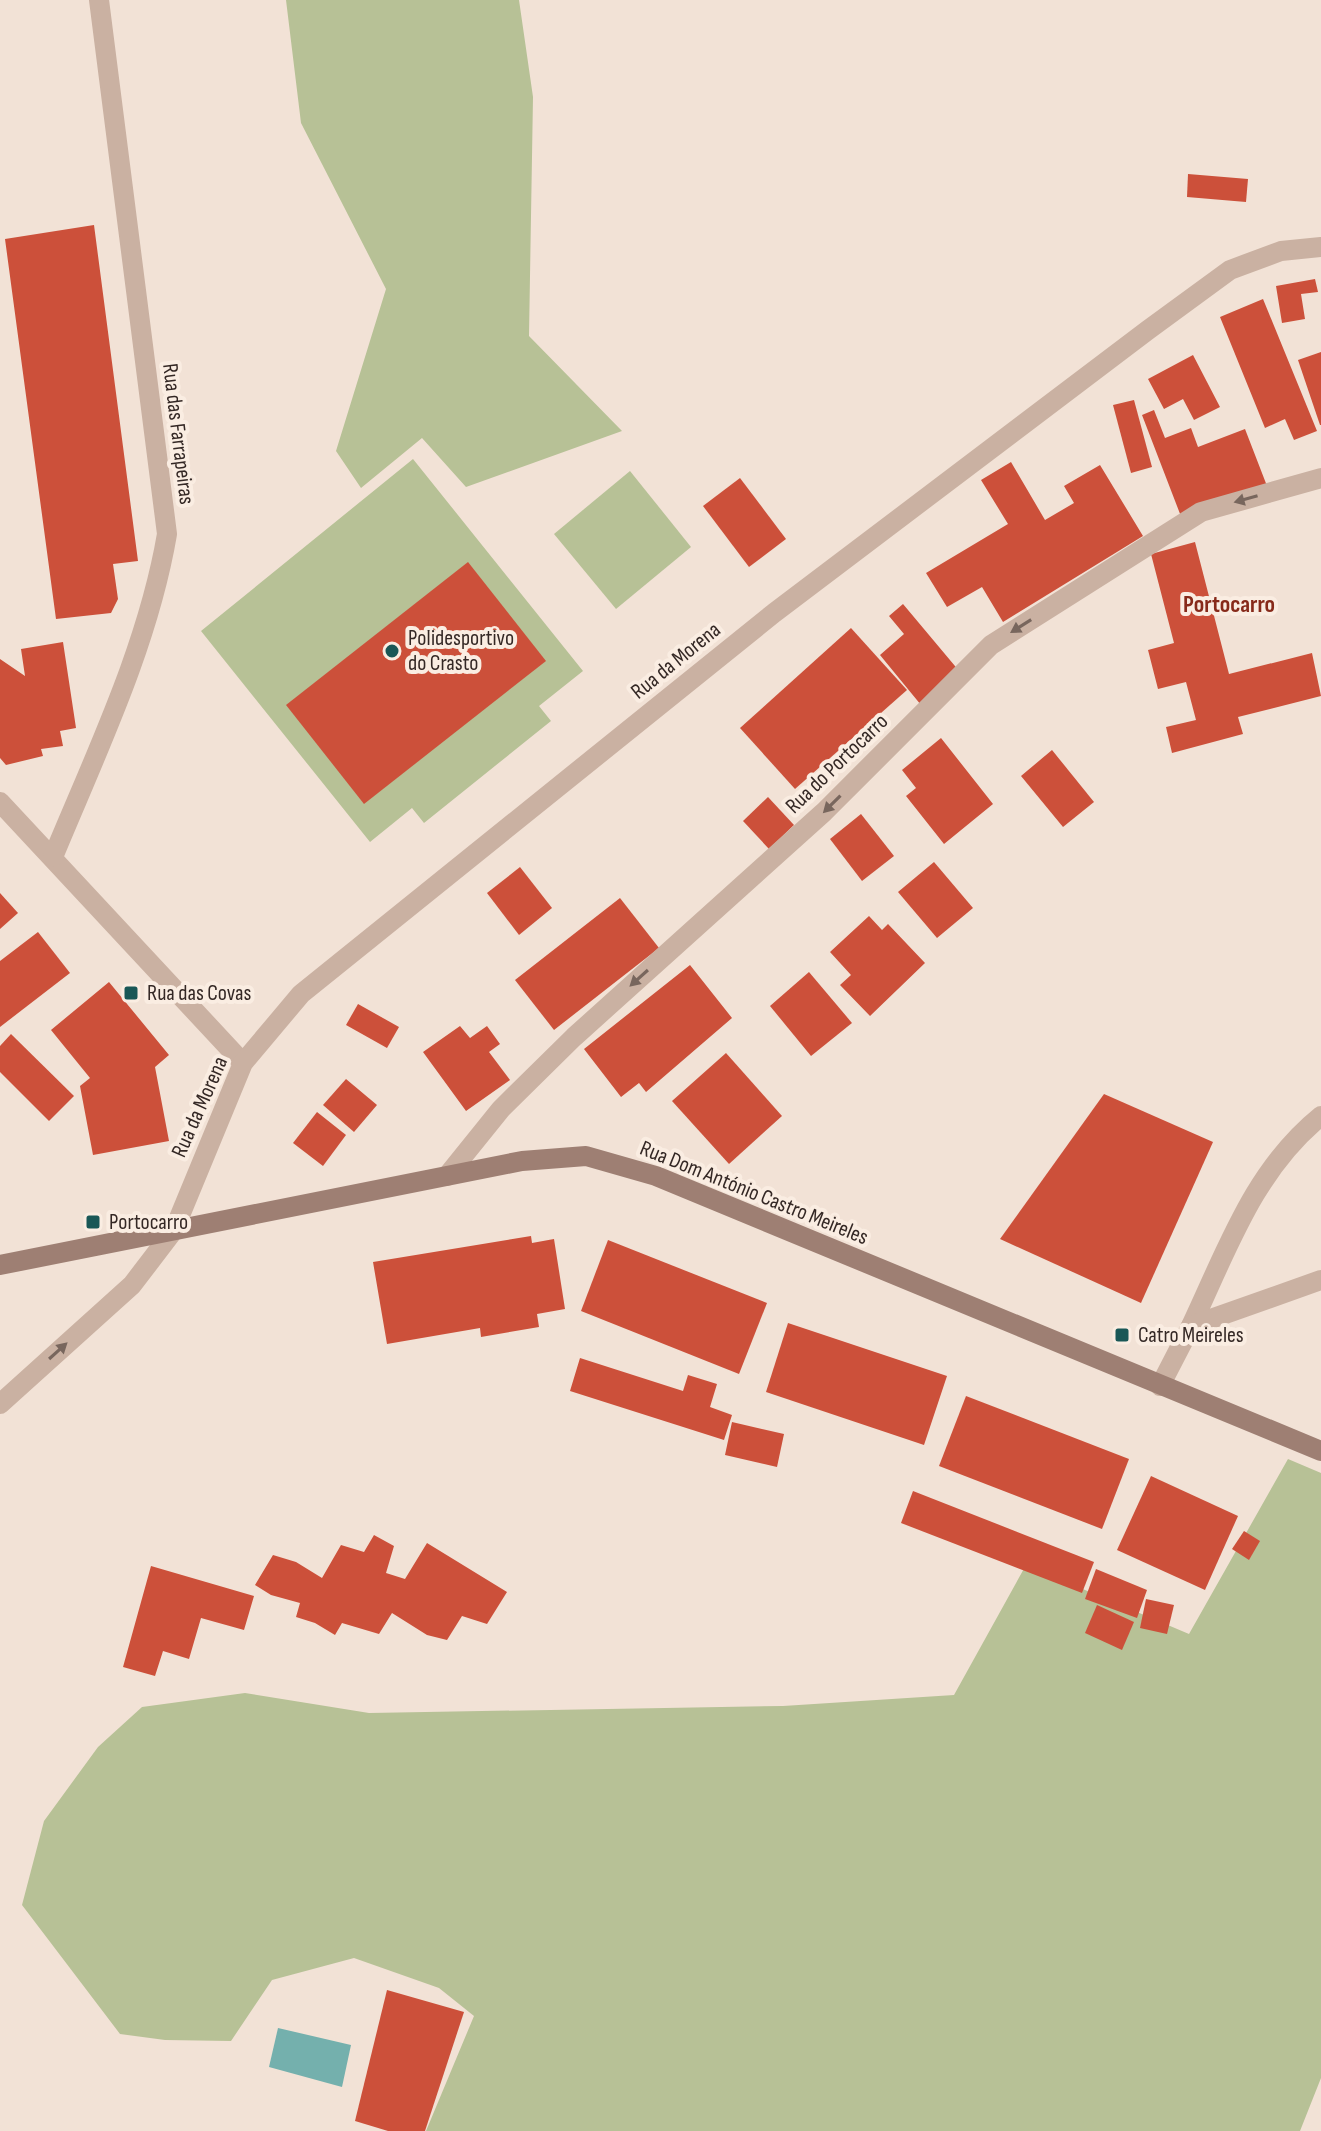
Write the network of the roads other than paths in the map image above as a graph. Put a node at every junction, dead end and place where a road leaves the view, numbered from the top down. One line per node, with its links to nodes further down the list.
1 (99, 0): 5 (street, Rua das Farrapeiras)
2 (1321, 247): 6 (street, Rua da Morena)
3 (1321, 478): 8 (street, Rua do Portocarro, one-way to 8)
4 (0, 802): 5 (street)
5 (53, 857): 6 (street)
6 (243, 1063): 9 (street, Rua da Morena)
7 (1321, 1116): 12 (street)
8 (447, 1176): 9 (main road, Rua Dom António Castro Meireles); 13 (main road, Rua Dom António Castro Meireles)
9 (174, 1230): 10 (main road, Rua Dom António Castro Meireles); 14 (street, Rua da Morena, one-way to 9)
10 (0, 1265)
11 (1321, 1280): 12 (street)
12 (1191, 1326): 13 (street)
13 (1160, 1386): 15 (main road, Rua Dom António Castro Meireles)
14 (0, 1404)
15 (1321, 1451)

